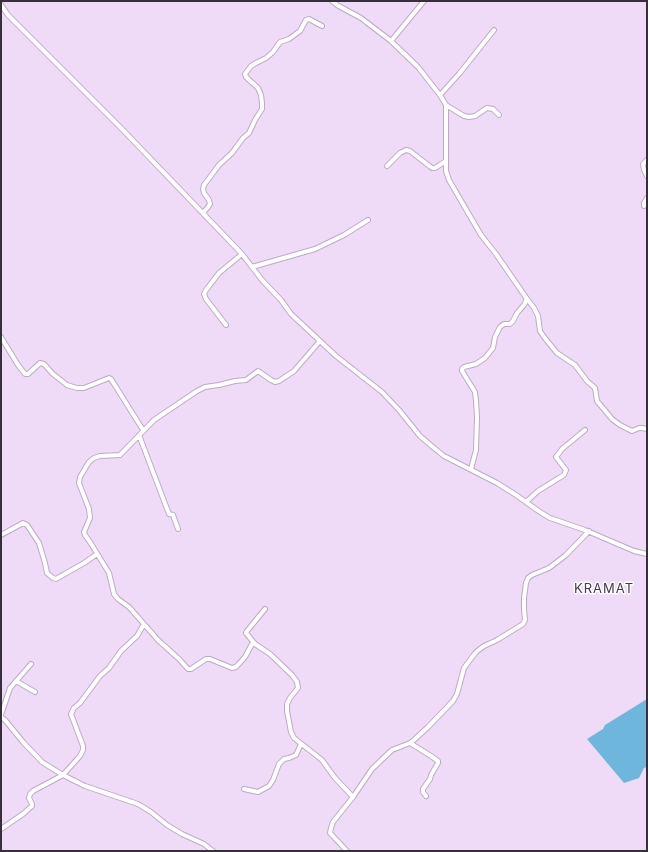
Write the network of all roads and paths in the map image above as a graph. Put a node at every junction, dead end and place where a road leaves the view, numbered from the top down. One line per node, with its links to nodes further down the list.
1 (332, 1): 6 (street)
2 (424, 1): 6 (street)
3 (1, 5): 16 (street)
4 (322, 26): 16 (street)
5 (494, 30): 7 (street)
6 (391, 40): 7 (street)
7 (440, 95): 8 (street)
8 (446, 105): 9 (street); 11 (street)
9 (499, 115)
10 (647, 160): 13 (street)
11 (446, 161): 12 (street); 20 (street)
12 (387, 166)
13 (647, 176)
14 (647, 198): 15 (street)
15 (644, 206)
16 (203, 213): 18 (street)
17 (368, 220): 19 (street)
18 (242, 254): 19 (street); 21 (street)
19 (252, 267): 23 (street)
20 (527, 299): 26 (street); 28 (street)
21 (226, 325)
22 (1, 337): 24 (street)
23 (320, 341): 24 (street); 28 (street)
24 (143, 430): 27 (street)
25 (585, 430): 29 (street)
26 (647, 430)
27 (138, 435): 30 (street); 33 (street)
28 (471, 469): 29 (street)
29 (526, 502): 31 (street)
30 (178, 529)
31 (589, 531): 34 (street); 42 (street)
32 (1, 535): 33 (street)
33 (97, 554): 36 (street)
34 (647, 554)
35 (265, 609): 37 (street)
36 (144, 624): 37 (street); 44 (street)
37 (255, 644): 43 (street)
38 (31, 664): 39 (street)
39 (16, 681): 40 (street); 41 (street)
40 (35, 692)
41 (1, 716): 44 (street)
42 (410, 743): 46 (street); 47 (street)
43 (301, 744): 45 (street); 47 (street)
44 (63, 775): 48 (street); 49 (street)
45 (244, 789)
46 (426, 796)
47 (353, 797): 50 (street)
48 (1, 829)
49 (213, 851)
50 (347, 851)

